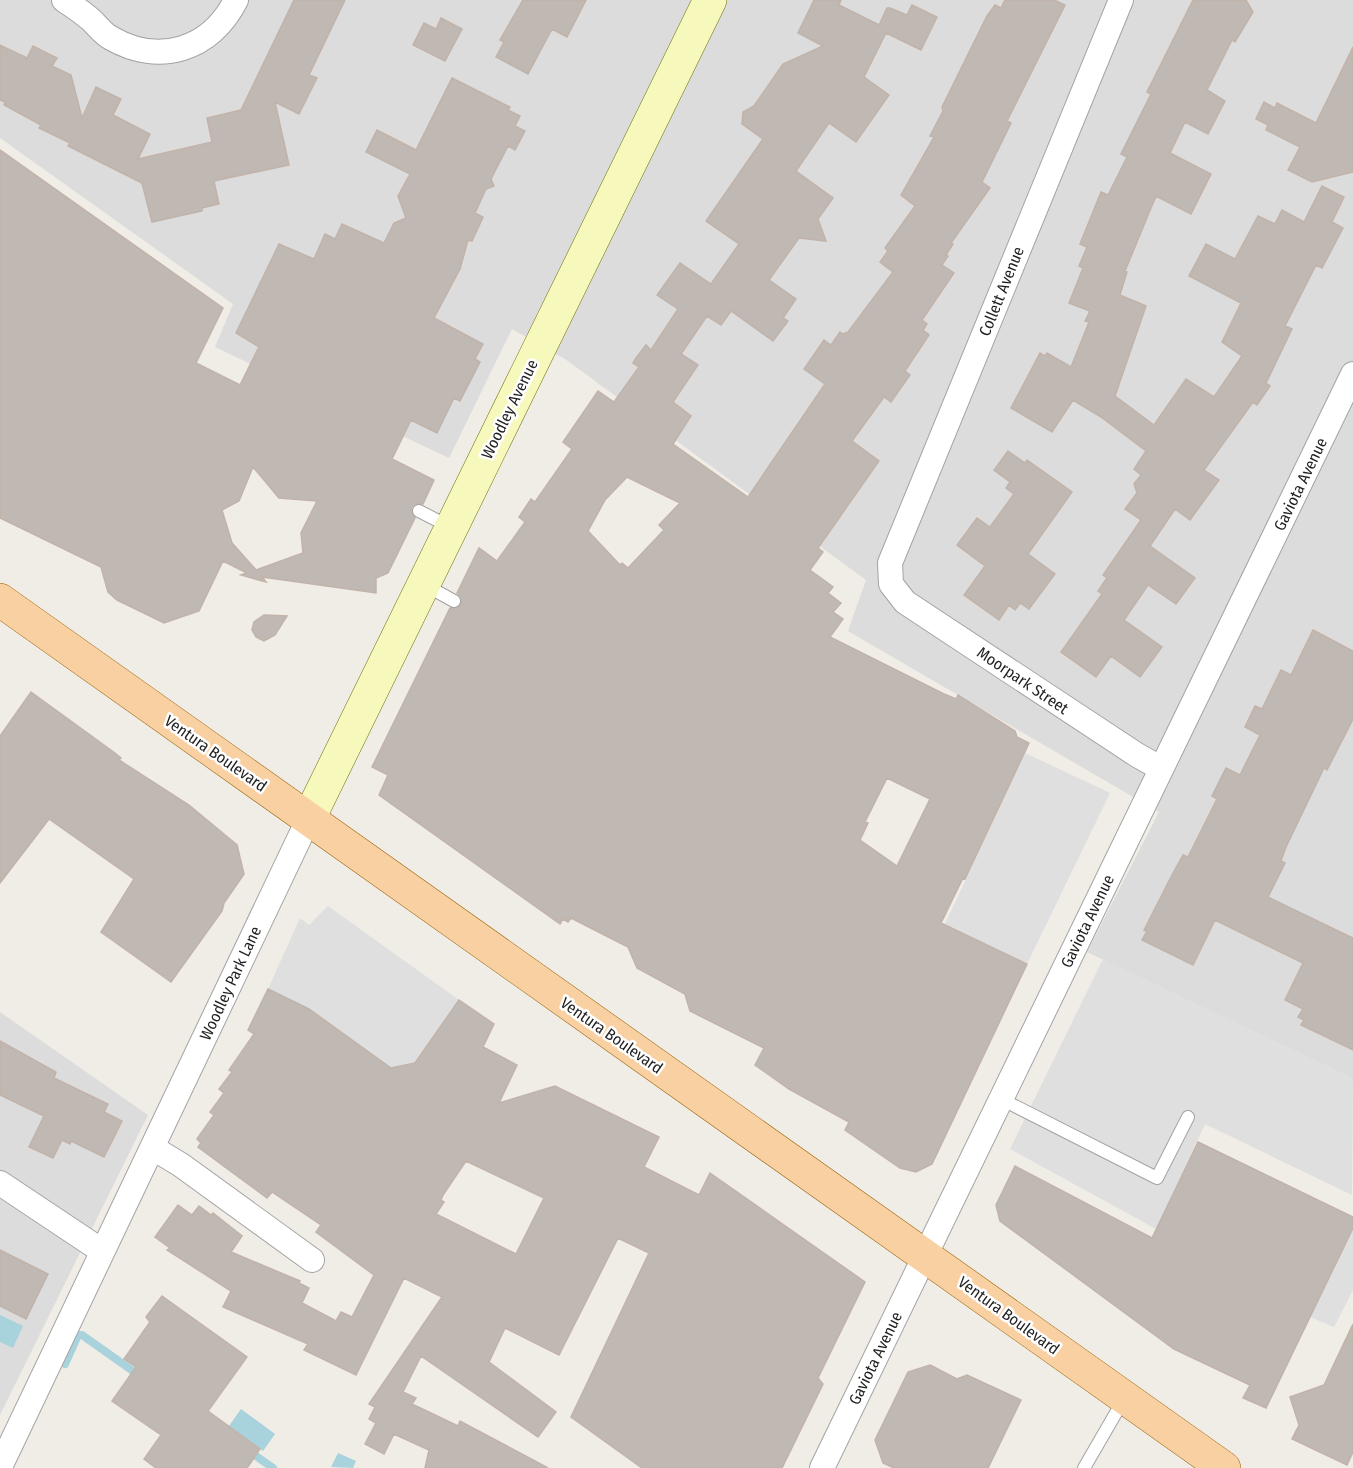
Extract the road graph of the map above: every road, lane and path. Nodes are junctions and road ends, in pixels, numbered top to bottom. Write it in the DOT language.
graph roads {
  1 [pos="64,0"];
  2 [pos="710,0"];
  3 [pos="1121,0"];
  4 [pos="231,10"];
  5 [pos="1353,374"];
  6 [pos="419,511"];
  7 [pos="451,528"];
  8 [pos="424,584"];
  9 [pos="891,584"];
  10 [pos="0,600"];
  11 [pos="454,601"];
  12 [pos="1160,768"];
  13 [pos="309,818"];
  14 [pos="1001,1099"];
  15 [pos="1188,1117"];
  16 [pos="153,1148"];
  17 [pos="0,1183"];
  18 [pos="102,1251"];
  19 [pos="924,1256"];
  20 [pos="312,1260"];
  21 [pos="1125,1398"];
  22 [pos="0,1467"];
  23 [pos="822,1468"];
  24 [pos="1084,1468"];
  25 [pos="1224,1468"];
  1 -- 4 [label="street"];
  2 -- 7 [label="street, Woodley Avenue"];
  3 -- 9 [label="street, Collett Avenue"];
  5 -- 12 [label="street, Gaviota Avenue"];
  6 -- 7 [label="lane"];
  7 -- 8 [label="street, Woodley Avenue"];
  8 -- 11 [label="lane"];
  8 -- 13 [label="street, Woodley Avenue"];
  9 -- 12 [label="street, Moorpark Street"];
  10 -- 13 [label="main road, Ventura Boulevard"];
  12 -- 14 [label="street, Gaviota Avenue"];
  13 -- 16 [label="street, Woodley Park Lane"];
  13 -- 19 [label="main road, Ventura Boulevard"];
  14 -- 15 [label="lane"];
  14 -- 19 [label="street, Gaviota Avenue"];
  16 -- 18 [label="street, Woodley Park Lane"];
  16 -- 20 [label="street"];
  17 -- 18 [label="street"];
  18 -- 22 [label="street, Woodley Park Lane"];
  19 -- 21 [label="main road, Ventura Boulevard"];
  19 -- 23 [label="street, Gaviota Avenue"];
  21 -- 24 [label="lane"];
  21 -- 25 [label="main road, Ventura Boulevard"];
}
